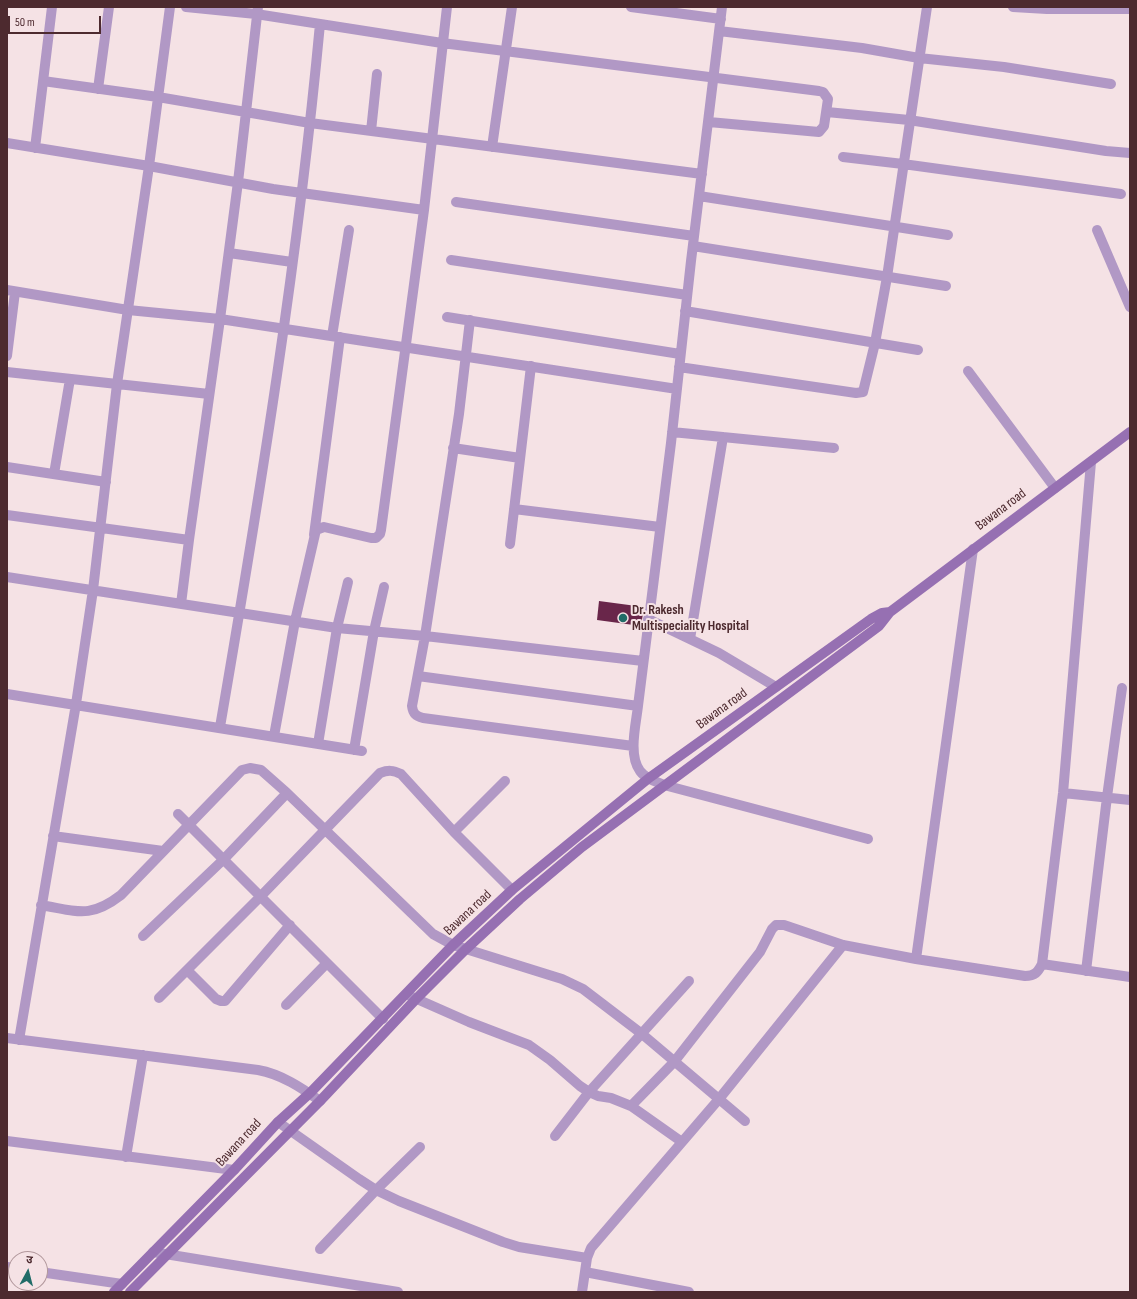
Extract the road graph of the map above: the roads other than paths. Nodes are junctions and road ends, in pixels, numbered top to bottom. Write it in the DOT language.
graph roads {
  1 [pos="52,7"];
  2 [pos="109,7"];
  3 [pos="170,7"];
  4 [pos="186,7"];
  5 [pos="447,7"];
  6 [pos="512,7"];
  7 [pos="631,7"];
  8 [pos="722,7"];
  9 [pos="927,7"];
  10 [pos="1013,7"];
  11 [pos="1130,9"];
  12 [pos="257,11"];
  13 [pos="721,19"];
  14 [pos="320,24"];
  15 [pos="719,30"];
  16 [pos="442,43"];
  17 [pos="506,51"];
  18 [pos="919,58"];
  19 [pos="377,74"];
  20 [pos="713,77"];
  21 [pos="43,81"];
  22 [pos="1111,84"];
  23 [pos="98,89"];
  24 [pos="158,97"];
  25 [pos="247,112"];
  26 [pos="827,112"];
  27 [pos="909,120"];
  28 [pos="709,122"];
  29 [pos="310,123"];
  30 [pos="371,131"];
  31 [pos="432,139"];
  32 [pos="7,143"];
  33 [pos="492,147"];
  34 [pos="35,148"];
  35 [pos="1130,153"];
  36 [pos="843,157"];
  37 [pos="903,164"];
  38 [pos="150,166"];
  39 [pos="702,174"];
  40 [pos="238,182"];
  41 [pos="301,192"];
  42 [pos="1121,194"];
  43 [pos="699,196"];
  44 [pos="456,202"];
  45 [pos="424,210"];
  46 [pos="894,227"];
  47 [pos="349,230"];
  48 [pos="1097,230"];
  49 [pos="694,236"];
  50 [pos="948,236"];
  51 [pos="693,246"];
  52 [pos="229,253"];
  53 [pos="451,260"];
  54 [pos="292,262"];
  55 [pos="887,277"];
  56 [pos="946,286"];
  57 [pos="11,291"];
  58 [pos="687,295"];
  59 [pos="1130,307"];
  60 [pos="128,310"];
  61 [pos="685,311"];
  62 [pos="447,317"];
  63 [pos="220,319"];
  64 [pos="470,320"];
  65 [pos="283,328"];
  66 [pos="336,336"];
  67 [pos="875,343"];
  68 [pos="405,346"];
  69 [pos="918,350"];
  70 [pos="680,354"];
  71 [pos="7,356"];
  72 [pos="466,356"];
  73 [pos="531,366"];
  74 [pos="679,367"];
  75 [pos="968,371"];
  76 [pos="7,372"];
  77 [pos="70,379"];
  78 [pos="118,384"];
  79 [pos="677,389"];
  80 [pos="210,394"];
  81 [pos="672,432"];
  82 [pos="1130,432"];
  83 [pos="723,437"];
  84 [pos="454,448"];
  85 [pos="834,448"];
  86 [pos="520,458"];
  87 [pos="1091,462"];
  88 [pos="7,467"];
  89 [pos="54,474"];
  90 [pos="106,482"];
  91 [pos="1055,488"];
  92 [pos="514,509"];
  93 [pos="7,516"];
  94 [pos="660,527"];
  95 [pos="100,529"];
  96 [pos="314,535"];
  97 [pos="188,540"];
  98 [pos="510,544"];
  99 [pos="973,549"];
  100 [pos="7,577"];
  101 [pos="348,582"];
  102 [pos="384,587"];
  103 [pos="93,590"];
  104 [pos="181,604"];
  105 [pos="890,612"];
  106 [pos="240,613"];
  107 [pos="648,619"];
  108 [pos="295,621"];
  109 [pos="337,628"];
  110 [pos="374,631"];
  111 [pos="425,636"];
  112 [pos="690,639"];
  113 [pos="643,661"];
  114 [pos="418,676"];
  115 [pos="776,687"];
  116 [pos="1122,688"];
  117 [pos="7,694"];
  118 [pos="76,704"];
  119 [pos="638,706"];
  120 [pos="220,727"];
  121 [pos="274,736"];
  122 [pos="318,744"];
  123 [pos="633,746"];
  124 [pos="649,778"];
  125 [pos="505,781"];
  126 [pos="664,785"];
  127 [pos="288,793"];
  128 [pos="1064,793"];
  129 [pos="1107,797"];
  130 [pos="1130,800"];
  131 [pos="618,804"];
  132 [pos="178,814"];
  133 [pos="626,814"];
  134 [pos="188,824"];
  135 [pos="325,830"];
  136 [pos="454,832"];
  137 [pos="53,836"];
  138 [pos="868,838"];
  139 [pos="163,851"];
  140 [pos="224,859"];
  141 [pos="512,890"];
  142 [pos="261,896"];
  143 [pos="41,905"];
  144 [pos="290,925"];
  145 [pos="143,936"];
  146 [pos="844,945"];
  147 [pos="453,946"];
  148 [pos="465,950"];
  149 [pos="916,960"];
  150 [pos="327,962"];
  151 [pos="1042,964"];
  152 [pos="187,970"];
  153 [pos="1086,971"];
  154 [pos="1130,977"];
  155 [pos="689,982"];
  156 [pos="406,994"];
  157 [pos="159,998"];
  158 [pos="416,999"];
  159 [pos="286,1005"];
  160 [pos="383,1019"];
  161 [pos="642,1034"];
  162 [pos="7,1038"];
  163 [pos="19,1040"];
  164 [pos="143,1056"];
  165 [pos="674,1062"];
  166 [pos="589,1092"];
  167 [pos="310,1093"];
  168 [pos="719,1099"];
  169 [pos="320,1101"];
  170 [pos="631,1106"];
  171 [pos="745,1121"];
  172 [pos="278,1122"];
  173 [pos="290,1130"];
  174 [pos="555,1136"];
  175 [pos="7,1141"];
  176 [pos="682,1142"];
  177 [pos="420,1147"];
  178 [pos="126,1157"];
  179 [pos="234,1170"];
  180 [pos="376,1190"];
  181 [pos="320,1249"];
  182 [pos="153,1252"];
  183 [pos="166,1255"];
  184 [pos="587,1258"];
  185 [pos="585,1272"];
  186 [pos="48,1273"];
  187 [pos="122,1284"];
  188 [pos="114,1292"];
  189 [pos="130,1292"];
  190 [pos="398,1292"];
  191 [pos="582,1292"];
  192 [pos="689,1292"];
  1 -- 21 [label="street"];
  2 -- 23 [label="street"];
  3 -- 24 [label="street"];
  4 -- 12 [label="street"];
  5 -- 16 [label="street"];
  6 -- 17 [label="street"];
  7 -- 13 [label="street"];
  8 -- 13 [label="street"];
  9 -- 18 [label="street"];
  10 -- 11 [label="street"];
  12 -- 14 [label="street"];
  12 -- 25 [label="street"];
  13 -- 15 [label="street"];
  14 -- 16 [label="street"];
  14 -- 29 [label="street"];
  15 -- 18 [label="street"];
  15 -- 20 [label="street"];
  16 -- 17 [label="street"];
  16 -- 31 [label="street"];
  17 -- 20 [label="street"];
  17 -- 33 [label="street"];
  18 -- 22 [label="street"];
  18 -- 27 [label="street"];
  19 -- 30 [label="street"];
  20 -- 26 [label="street"];
  20 -- 28 [label="street"];
  21 -- 23 [label="street"];
  21 -- 34 [label="street"];
  23 -- 24 [label="street"];
  24 -- 25 [label="street"];
  24 -- 38 [label="street"];
  25 -- 29 [label="street"];
  25 -- 40 [label="street"];
  26 -- 27 [label="street"];
  26 -- 28 [label="street"];
  27 -- 35 [label="street"];
  27 -- 37 [label="street"];
  28 -- 39 [label="street"];
  29 -- 30 [label="street"];
  29 -- 41 [label="street"];
  30 -- 31 [label="street"];
  31 -- 33 [label="street"];
  31 -- 45 [label="street"];
  32 -- 34 [label="street"];
  33 -- 39 [label="street"];
  34 -- 38 [label="street"];
  36 -- 37 [label="street"];
  37 -- 42 [label="street"];
  37 -- 46 [label="street"];
  38 -- 40 [label="street"];
  38 -- 60 [label="street"];
  39 -- 43 [label="street"];
  40 -- 41 [label="street"];
  40 -- 52 [label="street"];
  41 -- 45 [label="street"];
  41 -- 54 [label="street"];
  43 -- 46 [label="street"];
  43 -- 49 [label="street"];
  44 -- 49 [label="street"];
  45 -- 68 [label="street"];
  46 -- 50 [label="street"];
  46 -- 55 [label="street"];
  47 -- 66 [label="street"];
  48 -- 59 [label="street"];
  49 -- 51 [label="street"];
  51 -- 55 [label="street"];
  51 -- 58 [label="street"];
  52 -- 54 [label="street"];
  52 -- 63 [label="street"];
  53 -- 58 [label="street"];
  54 -- 65 [label="street"];
  55 -- 56 [label="street"];
  55 -- 67 [label="street"];
  57 -- 60 [label="street"];
  57 -- 71 [label="street"];
  58 -- 61 [label="street"];
  60 -- 63 [label="street"];
  60 -- 78 [label="street"];
  61 -- 67 [label="street"];
  61 -- 70 [label="street"];
  62 -- 64 [label="street"];
  63 -- 65 [label="street"];
  63 -- 80 [label="street"];
  64 -- 70 [label="street"];
  64 -- 72 [label="street"];
  65 -- 66 [label="street"];
  65 -- 106 [label="street"];
  66 -- 68 [label="street"];
  66 -- 96 [label="street"];
  67 -- 69 [label="street"];
  67 -- 74 [label="street"];
  68 -- 72 [label="street"];
  68 -- 96 [label="street"];
  70 -- 74 [label="street"];
  72 -- 73 [label="street"];
  72 -- 84 [label="street"];
  73 -- 79 [label="street"];
  73 -- 86 [label="street"];
  74 -- 79 [label="street"];
  75 -- 91 [label="street"];
  76 -- 77 [label="street"];
  77 -- 78 [label="street"];
  77 -- 89 [label="street"];
  78 -- 80 [label="street"];
  78 -- 90 [label="street"];
  79 -- 81 [label="street"];
  80 -- 97 [label="street"];
  81 -- 83 [label="street"];
  81 -- 94 [label="street"];
  82 -- 87 [label="street, Bawana road"];
  83 -- 85 [label="street"];
  83 -- 112 [label="street"];
  84 -- 86 [label="street"];
  84 -- 111 [label="street"];
  86 -- 92 [label="street"];
  87 -- 91 [label="street, Bawana road"];
  87 -- 128 [label="street"];
  88 -- 89 [label="street"];
  89 -- 90 [label="street"];
  90 -- 95 [label="street"];
  91 -- 99 [label="street, Bawana road"];
  92 -- 94 [label="street"];
  92 -- 98 [label="street"];
  93 -- 95 [label="street"];
  94 -- 107 [label="street"];
  95 -- 97 [label="street"];
  95 -- 103 [label="street"];
  96 -- 108 [label="street"];
  97 -- 104 [label="street"];
  99 -- 105 [label="street, Bawana road"];
  99 -- 149 [label="street"];
  100 -- 103 [label="street"];
  101 -- 109 [label="street"];
  102 -- 110 [label="street"];
  103 -- 104 [label="street"];
  103 -- 118 [label="street"];
  104 -- 106 [label="street"];
  105 -- 115 [label="street, Bawana road"];
  105 -- 126 [label="street, Bawana road"];
  106 -- 108 [label="street"];
  106 -- 120 [label="street"];
  107 -- 112 [label="street"];
  107 -- 113 [label="street"];
  108 -- 109 [label="street"];
  108 -- 121 [label="street"];
  109 -- 110 [label="street"];
  109 -- 122 [label="street"];
  110 -- 111 [label="street"];
  110 -- 122 [label="street"];
  111 -- 113 [label="street"];
  111 -- 114 [label="street"];
  112 -- 115 [label="street"];
  113 -- 119 [label="street"];
  114 -- 119 [label="street"];
  114 -- 123 [label="street"];
  115 -- 124 [label="street, Bawana road"];
  116 -- 129 [label="street"];
  117 -- 118 [label="street"];
  118 -- 120 [label="street"];
  118 -- 137 [label="street"];
  119 -- 123 [label="street"];
  120 -- 121 [label="street"];
  121 -- 122 [label="street"];
  123 -- 124 [label="street"];
  124 -- 126 [label="street"];
  124 -- 131 [label="street, Bawana road"];
  125 -- 136 [label="street"];
  126 -- 133 [label="street, Bawana road"];
  126 -- 138 [label="street"];
  127 -- 134 [label="street"];
  127 -- 135 [label="street"];
  127 -- 140 [label="street"];
  128 -- 129 [label="street"];
  128 -- 151 [label="street"];
  129 -- 130 [label="street"];
  129 -- 153 [label="street"];
  131 -- 133 [label="street"];
  131 -- 141 [label="street, Bawana road"];
  132 -- 134 [label="street"];
  133 -- 148 [label="street, Bawana road"];
  134 -- 139 [label="street"];
  134 -- 140 [label="street"];
  135 -- 136 [label="street"];
  135 -- 142 [label="street"];
  135 -- 147 [label="street"];
  136 -- 141 [label="street"];
  137 -- 139 [label="street"];
  137 -- 143 [label="street"];
  139 -- 143 [label="street"];
  140 -- 142 [label="street"];
  140 -- 145 [label="street"];
  141 -- 147 [label="street, Bawana road"];
  142 -- 144 [label="street"];
  142 -- 152 [label="street"];
  143 -- 163 [label="street"];
  144 -- 150 [label="street"];
  144 -- 152 [label="street"];
  146 -- 149 [label="street"];
  146 -- 165 [label="street"];
  146 -- 168 [label="street"];
  147 -- 148 [label="street"];
  147 -- 156 [label="street, Bawana road"];
  148 -- 158 [label="street, Bawana road"];
  148 -- 161 [label="street"];
  149 -- 151 [label="street"];
  150 -- 159 [label="street"];
  150 -- 160 [label="street"];
  151 -- 153 [label="street"];
  152 -- 157 [label="street"];
  153 -- 154 [label="street"];
  155 -- 161 [label="street"];
  156 -- 158 [label="street"];
  156 -- 160 [label="street, Bawana road"];
  158 -- 166 [label="street"];
  158 -- 169 [label="street, Bawana road"];
  160 -- 167 [label="street, Bawana road"];
  161 -- 165 [label="street"];
  161 -- 166 [label="street"];
  162 -- 163 [label="street"];
  163 -- 164 [label="street"];
  164 -- 167 [label="street"];
  164 -- 178 [label="street"];
  165 -- 168 [label="street"];
  165 -- 170 [label="street"];
  166 -- 170 [label="street"];
  166 -- 174 [label="street"];
  167 -- 169 [label="street"];
  167 -- 172 [label="street, Bawana road"];
  168 -- 171 [label="street"];
  168 -- 176 [label="street"];
  169 -- 173 [label="street, Bawana road"];
  170 -- 176 [label="street"];
  172 -- 173 [label="street"];
  172 -- 179 [label="street, Bawana road"];
  173 -- 180 [label="street"];
  173 -- 183 [label="street, Bawana road"];
  175 -- 178 [label="street"];
  176 -- 184 [label="street"];
  177 -- 180 [label="street"];
  178 -- 179 [label="street"];
  179 -- 182 [label="street, Bawana road"];
  180 -- 181 [label="street"];
  180 -- 184 [label="street"];
  182 -- 183 [label="street"];
  182 -- 187 [label="street, Bawana road"];
  183 -- 189 [label="street, Bawana road"];
  183 -- 190 [label="street"];
  184 -- 185 [label="street"];
  185 -- 191 [label="street"];
  185 -- 192 [label="street"];
  186 -- 187 [label="street"];
  187 -- 188 [label="street, Bawana road"];
}
